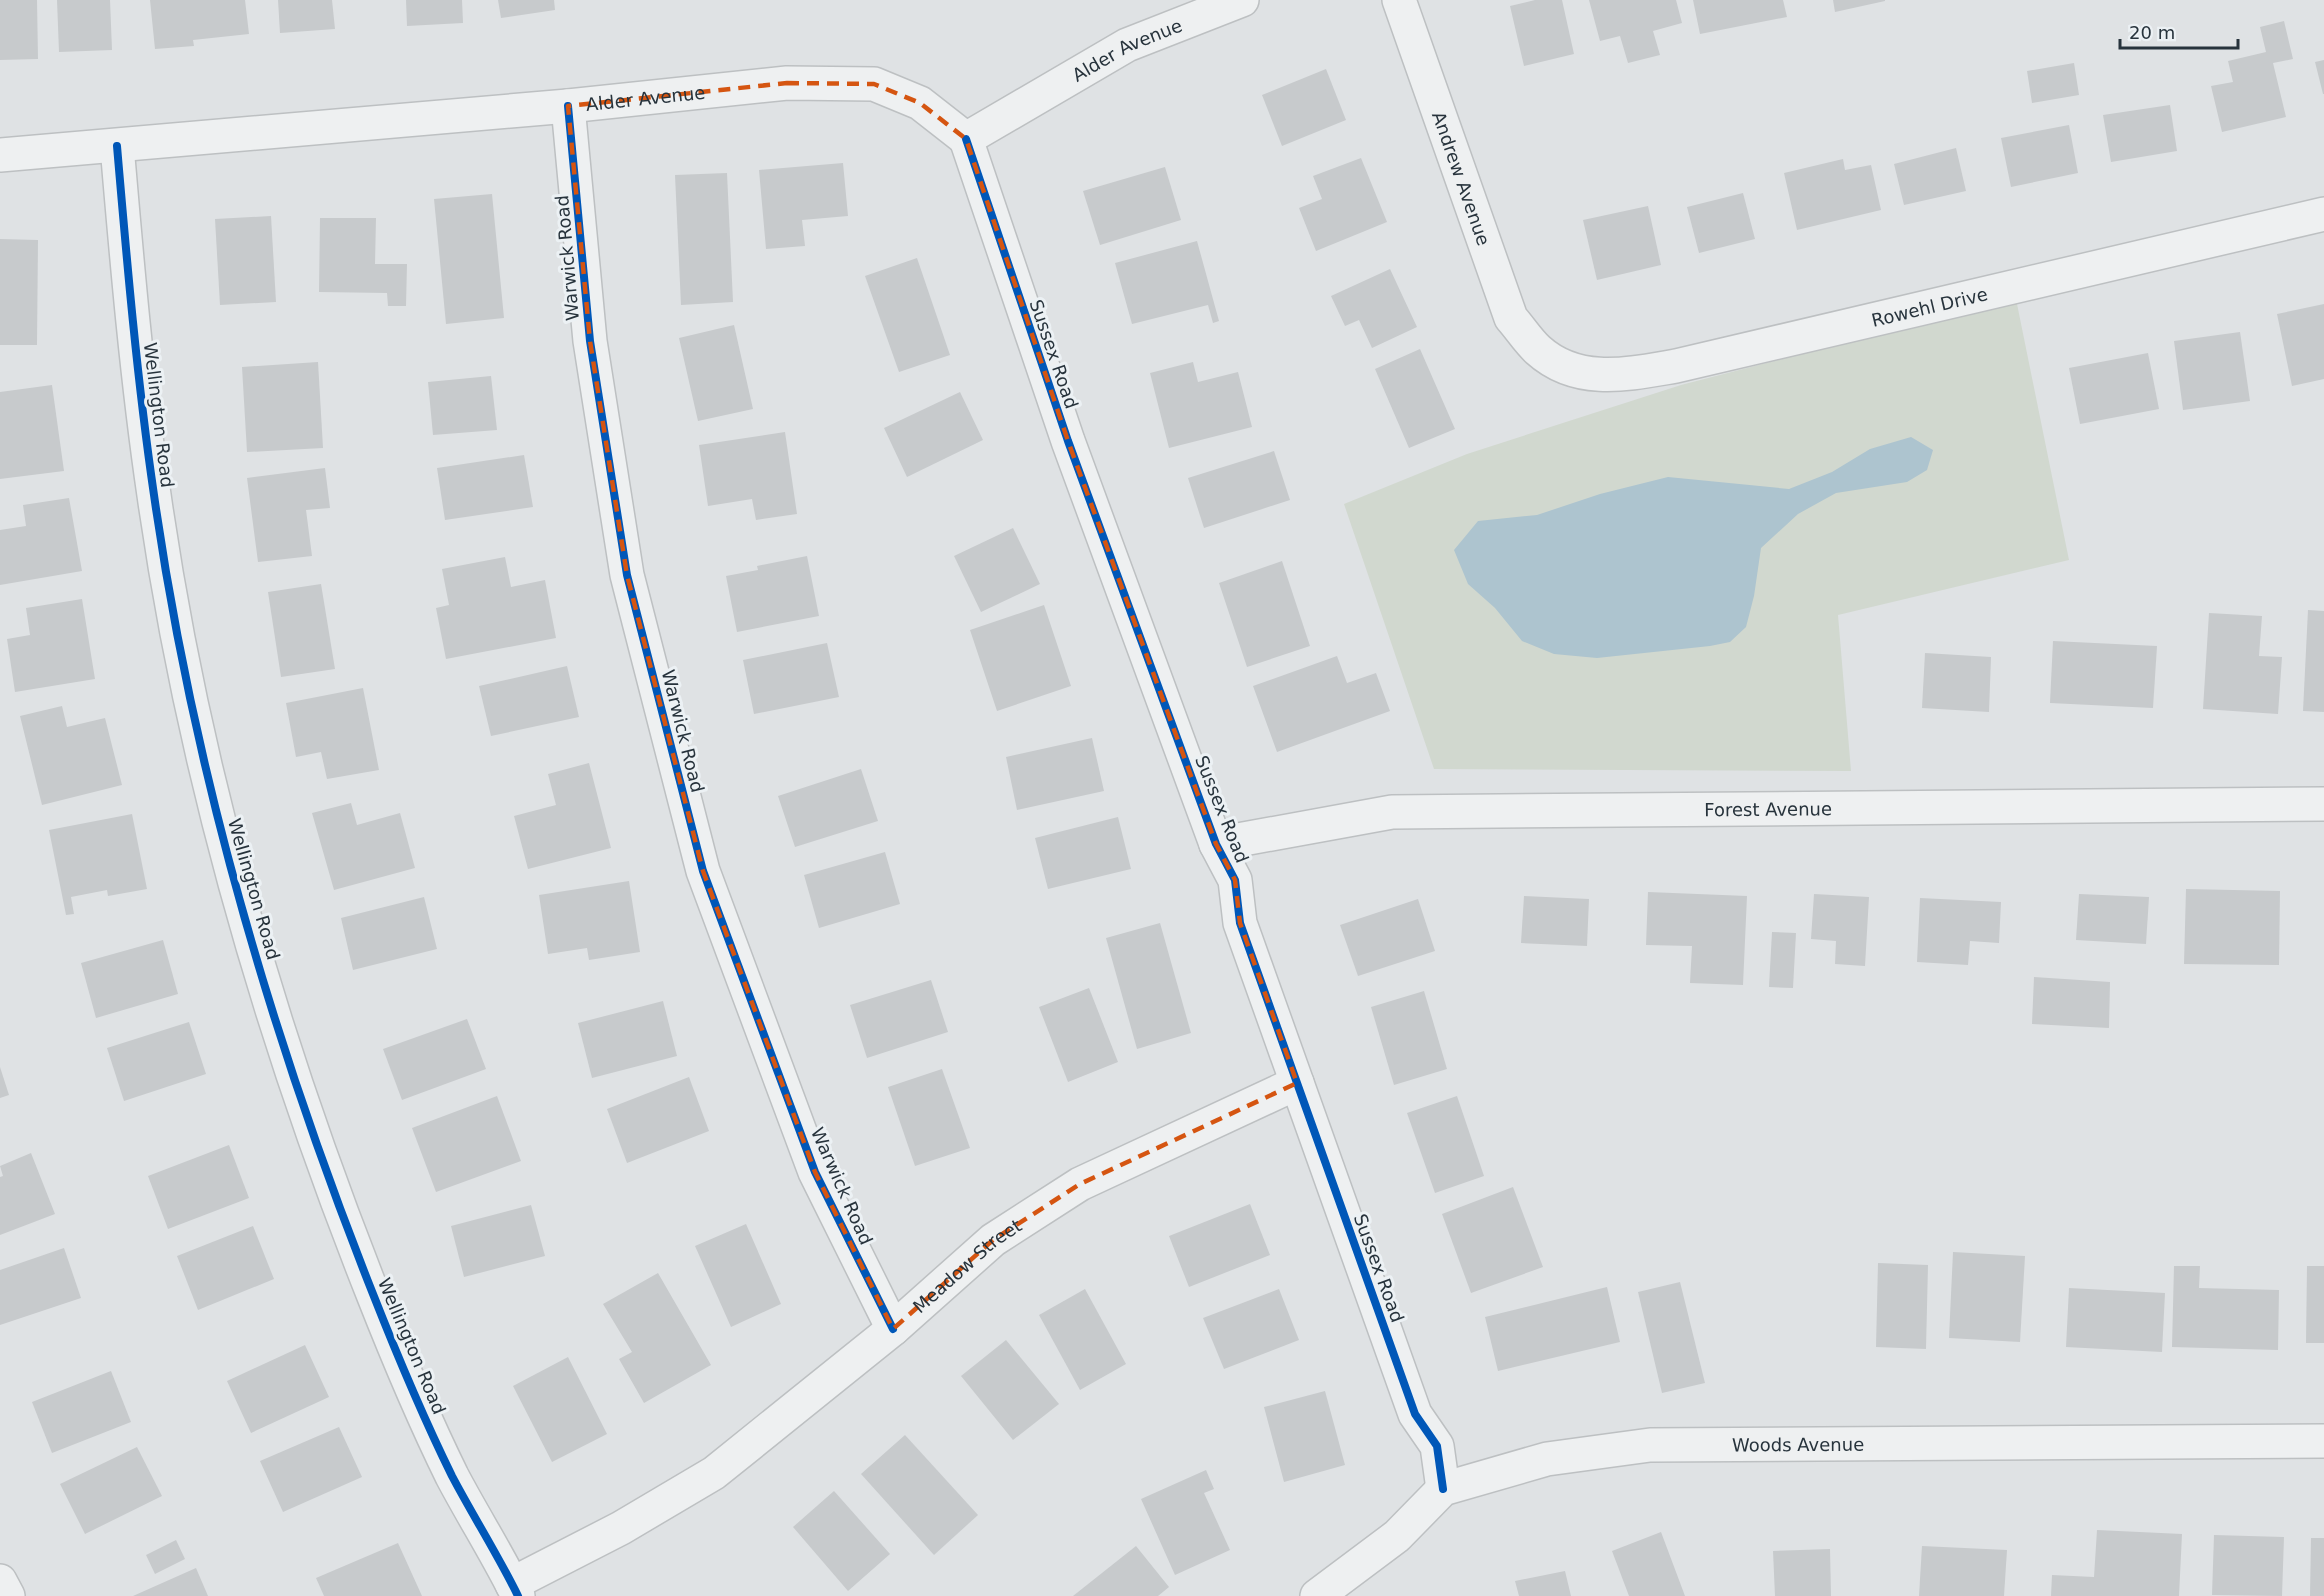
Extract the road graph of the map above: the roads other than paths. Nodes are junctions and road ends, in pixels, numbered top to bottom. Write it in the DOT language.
graph roads {
  1 [pos="1242,0"];
  2 [pos="1399,0"];
  3 [pos="568,106"];
  4 [pos="966,139"];
  5 [pos="117,146"];
  6 [pos="0,155"];
  7 [pos="2324,214"];
  8 [pos="1539,350"];
  9 [pos="2324,804"];
  10 [pos="1216,844"];
  11 [pos="1297,1083"];
  12 [pos="893,1329"];
  13 [pos="2324,1441"];
  14 [pos="1443,1489"];
  15 [pos="0,1581"];
  16 [pos="515,1590"];
  17 [pos="8,1596"];
  18 [pos="1317,1596"];
  1 -- 4 [label="street, Alder Avenue"];
  2 -- 8 [label="street, Andrew Avenue"];
  3 -- 4 [label="street, Alder Avenue"];
  3 -- 5 [label="street, Alder Avenue"];
  3 -- 12 [label="street, Warwick Road"];
  4 -- 10 [label="street, Sussex Road"];
  5 -- 6 [label="street, Alder Avenue"];
  5 -- 16 [label="street, Wellington Road"];
  7 -- 8 [label="street, Rowehl Drive"];
  9 -- 10 [label="street, Forest Avenue"];
  10 -- 11 [label="street, Sussex Road"];
  11 -- 12 [label="street, Meadow Street"];
  11 -- 14 [label="street, Sussex Road"];
  12 -- 16 [label="street, Meadow Street"];
  13 -- 14 [label="street, Woods Avenue"];
  14 -- 18 [label="street, Woods Avenue"];
  15 -- 17 [label="street"];
}
